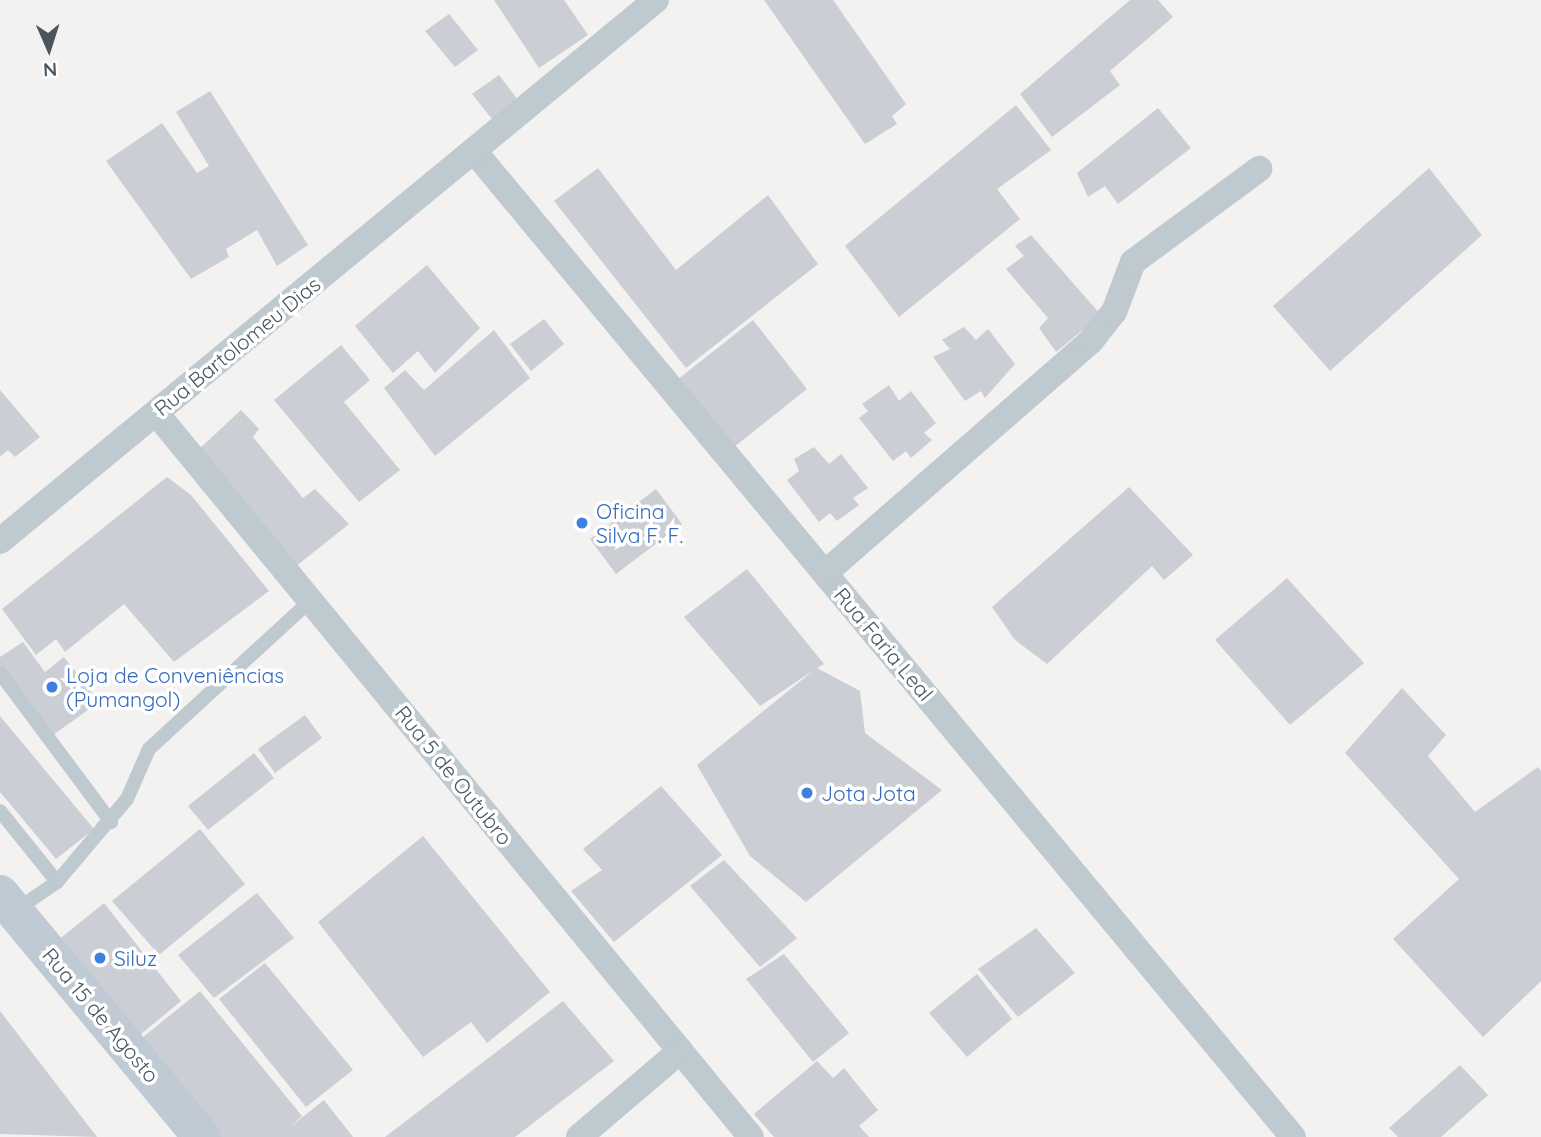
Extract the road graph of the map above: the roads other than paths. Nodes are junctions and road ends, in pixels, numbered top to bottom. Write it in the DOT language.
graph roads {
  1 [pos="656,0"];
  2 [pos="474,151"];
  3 [pos="1259,169"];
  4 [pos="156,413"];
  5 [pos="0,541"];
  6 [pos="825,573"];
  7 [pos="311,600"];
  8 [pos="0,673"];
  9 [pos="0,811"];
  10 [pos="111,822"];
  11 [pos="57,882"];
  12 [pos="7,902"];
  13 [pos="680,1051"];
  14 [pos="202,1137"];
  15 [pos="579,1137"];
  16 [pos="751,1137"];
  17 [pos="1293,1137"];
  1 -- 2 [label="street, Rua Bartolomeu Dias"];
  2 -- 4 [label="street, Rua Bartolomeu Dias"];
  2 -- 6 [label="street, Rua Faria Leal"];
  3 -- 6 [label="street"];
  4 -- 5 [label="street, Rua Bartolomeu Dias"];
  4 -- 7 [label="street, Rua 5 de Outubro"];
  6 -- 17 [label="street, Rua Faria Leal"];
  7 -- 10 [label="lane"];
  7 -- 13 [label="street, Rua 5 de Outubro"];
  8 -- 10 [label="lane"];
  9 -- 11 [label="lane"];
  10 -- 11 [label="lane"];
  11 -- 12 [label="lane"];
  12 -- 14 [label="main road, Rua 15 de Agosto"];
  13 -- 15 [label="street"];
  13 -- 16 [label="street, Rua 5 de Outubro"];
}
